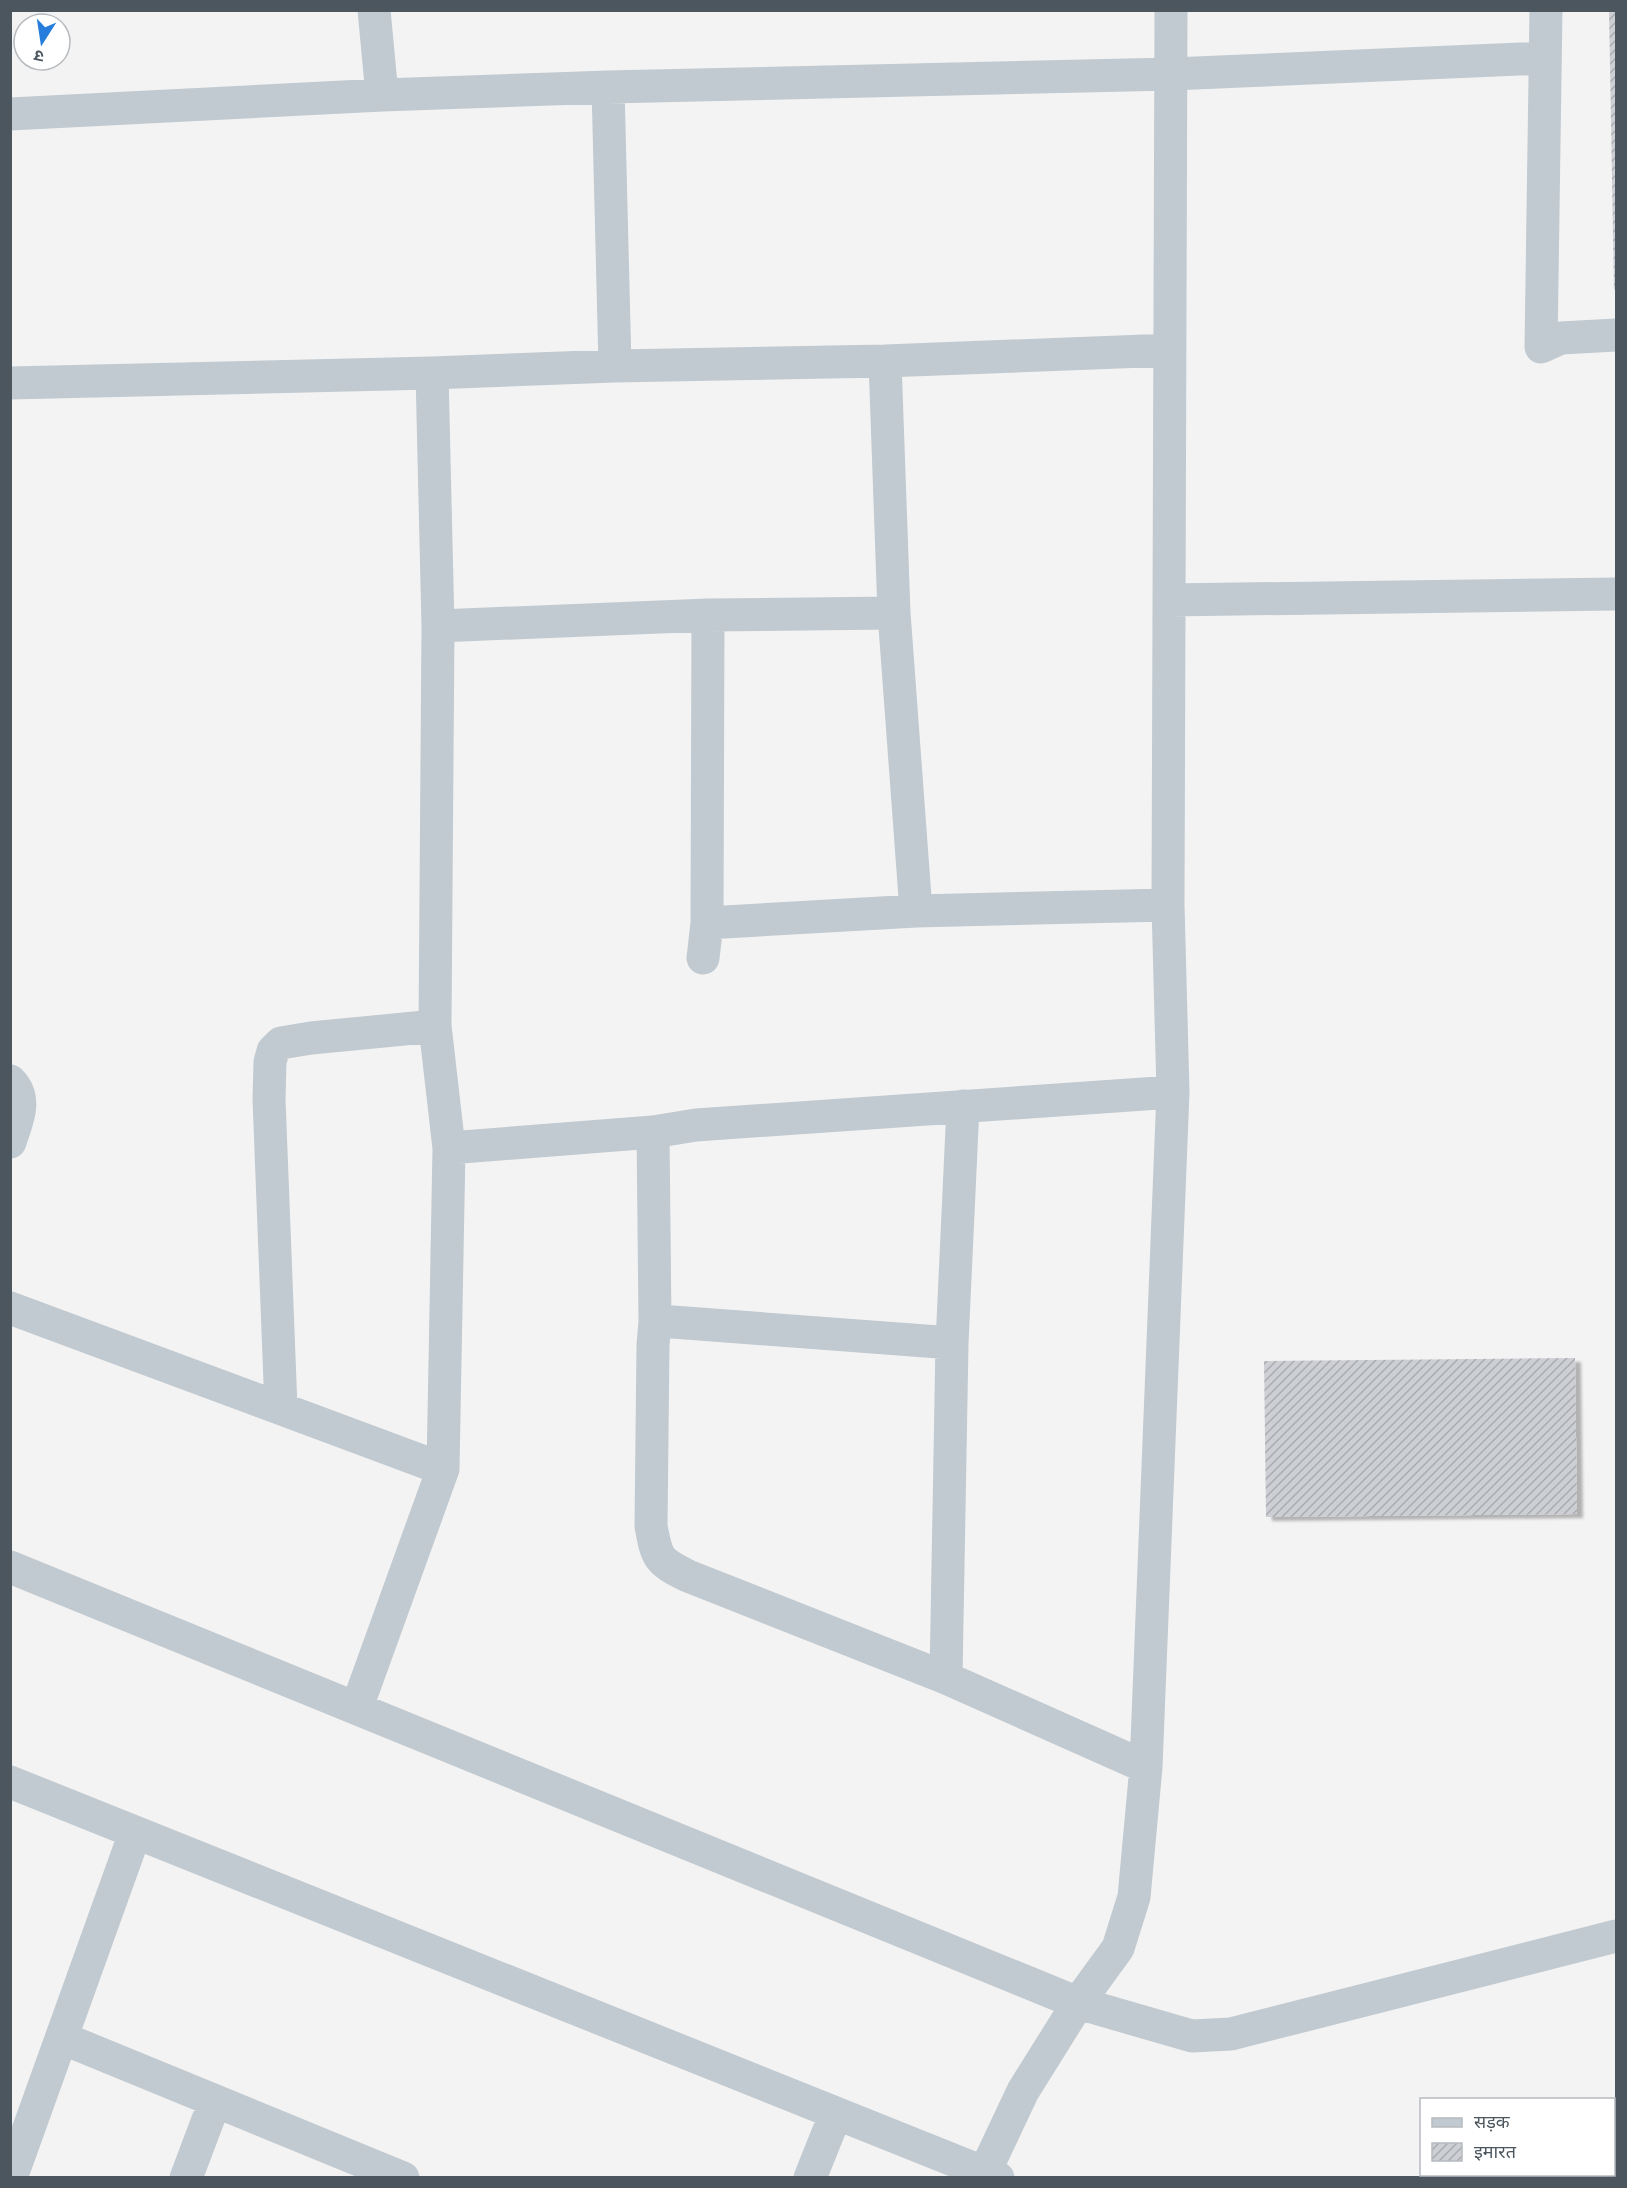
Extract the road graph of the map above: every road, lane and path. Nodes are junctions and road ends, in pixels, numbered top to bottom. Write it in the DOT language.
graph roads {
  1 [pos="374,10"];
  2 [pos="1171,10"];
  3 [pos="1546,10"];
  4 [pos="1545,58"];
  5 [pos="1172,74"];
  6 [pos="608,87"];
  7 [pos="382,95"];
  8 [pos="10,114"];
  9 [pos="1617,335"];
  10 [pos="1170,350"];
  11 [pos="885,361"];
  12 [pos="615,366"];
  13 [pos="432,373"];
  14 [pos="10,383"];
  15 [pos="1617,594"];
  16 [pos="1169,600"];
  17 [pos="894,613"];
  18 [pos="708,615"];
  19 [pos="438,626"];
  20 [pos="1168,905"];
  21 [pos="916,910"];
  22 [pos="707,923"];
  23 [pos="703,958"];
  24 [pos="435,1026"];
  25 [pos="10,1081"];
  26 [pos="1173,1092"];
  27 [pos="963,1106"];
  28 [pos="653,1132"];
  29 [pos="10,1142"];
  30 [pos="449,1148"];
  31 [pos="10,1308"];
  32 [pos="655,1322"];
  33 [pos="952,1343"];
  34 [pos="281,1408"];
  35 [pos="443,1469"];
  36 [pos="10,1567"];
  37 [pos="946,1678"];
  38 [pos="357,1707"];
  39 [pos="1146,1767"];
  40 [pos="10,1782"];
  41 [pos="135,1833"];
  42 [pos="1617,1936"];
  43 [pos="1078,2003"];
  44 [pos="63,2038"];
  45 [pos="215,2101"];
  46 [pos="836,2112"];
  47 [pos="988,2176"];
  48 [pos="11,2178"];
  49 [pos="186,2178"];
  50 [pos="403,2178"];
  51 [pos="810,2178"];
  1 -- 7 [label="street"];
  2 -- 5 [label="street"];
  3 -- 4 [label="street"];
  4 -- 5 [label="street"];
  4 -- 9 [label="street"];
  5 -- 6 [label="street"];
  5 -- 10 [label="street"];
  6 -- 7 [label="street"];
  6 -- 12 [label="street"];
  7 -- 8 [label="street"];
  10 -- 11 [label="street"];
  10 -- 16 [label="street"];
  11 -- 12 [label="street"];
  11 -- 17 [label="street"];
  12 -- 13 [label="street"];
  13 -- 14 [label="street"];
  13 -- 19 [label="street"];
  15 -- 16 [label="street"];
  16 -- 20 [label="street"];
  17 -- 18 [label="street"];
  17 -- 21 [label="street"];
  18 -- 19 [label="street"];
  18 -- 22 [label="street"];
  19 -- 24 [label="street"];
  20 -- 21 [label="street"];
  20 -- 26 [label="street"];
  21 -- 22 [label="street"];
  22 -- 23 [label="street"];
  24 -- 30 [label="street"];
  24 -- 34 [label="street"];
  25 -- 29 [label="street"];
  26 -- 27 [label="street"];
  26 -- 39 [label="street"];
  27 -- 28 [label="street"];
  27 -- 33 [label="street"];
  28 -- 30 [label="street"];
  28 -- 32 [label="street"];
  30 -- 35 [label="street"];
  31 -- 34 [label="street"];
  32 -- 33 [label="street"];
  32 -- 37 [label="street"];
  33 -- 37 [label="street"];
  34 -- 35 [label="street"];
  35 -- 38 [label="street"];
  36 -- 38 [label="street"];
  37 -- 39 [label="street"];
  38 -- 43 [label="street"];
  39 -- 43 [label="street"];
  40 -- 41 [label="street"];
  41 -- 44 [label="street"];
  41 -- 46 [label="street"];
  42 -- 43 [label="street"];
  43 -- 47 [label="street"];
  44 -- 45 [label="street"];
  44 -- 48 [label="street"];
  45 -- 49 [label="street"];
  45 -- 50 [label="street"];
  46 -- 47 [label="street"];
  46 -- 51 [label="street"];
}
